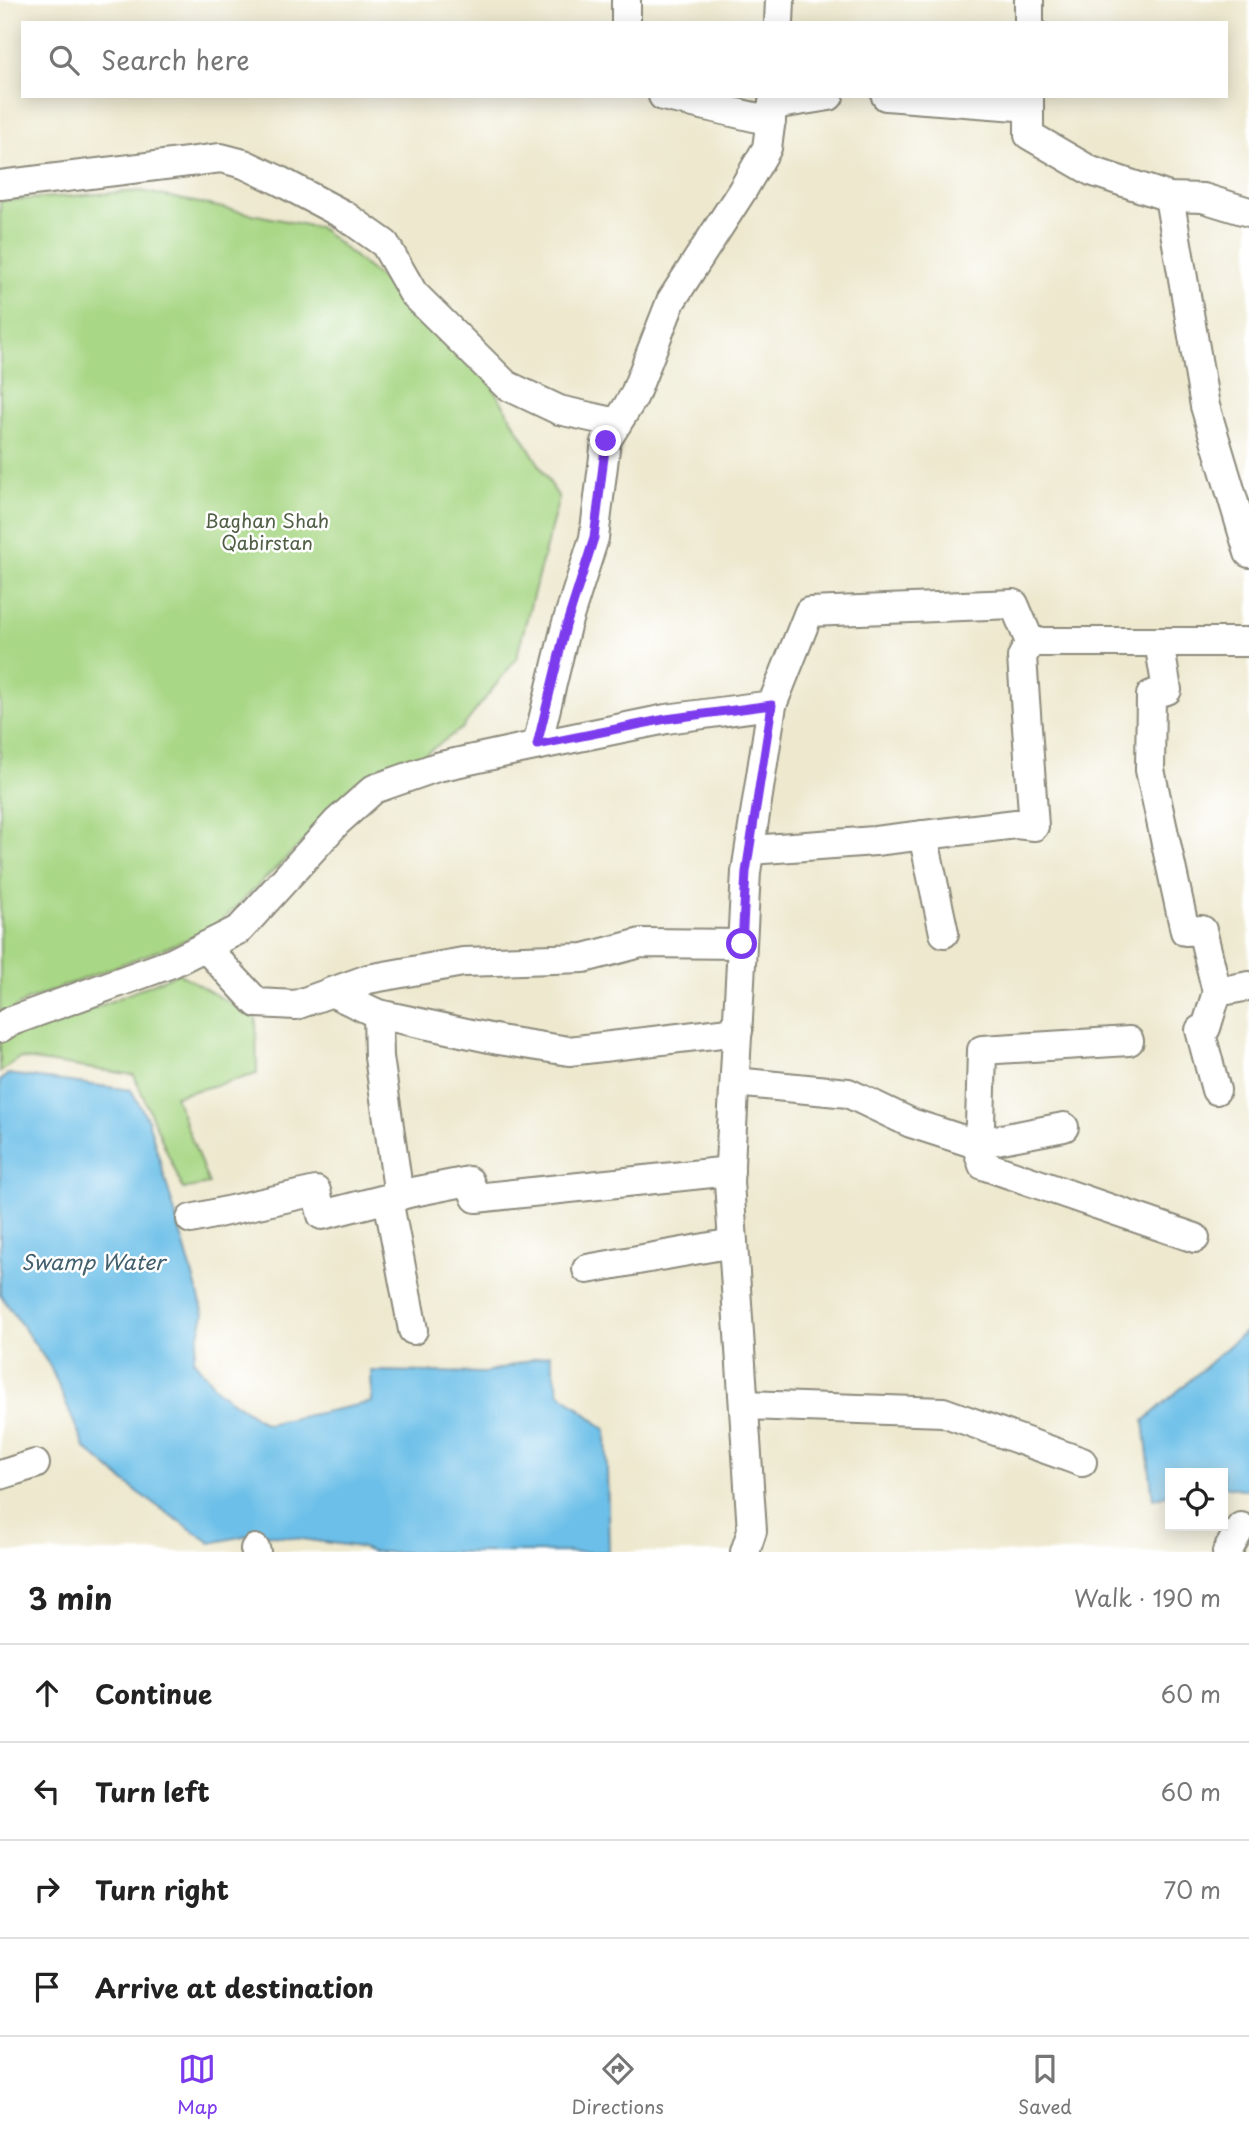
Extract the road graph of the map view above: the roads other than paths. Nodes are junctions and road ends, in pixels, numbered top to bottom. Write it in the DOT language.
graph roads {
  1 [pos="626,0"];
  2 [pos="780,0"];
  3 [pos="1029,0"];
  4 [pos="626,21"];
  5 [pos="779,21"];
  6 [pos="1029,21"];
  7 [pos="681,98"];
  8 [pos="820,98"];
  9 [pos="943,98"];
  10 [pos="1029,101"];
  11 [pos="772,108"];
  12 [pos="0,185"];
  13 [pos="1169,197"];
  14 [pos="1249,212"];
  15 [pos="617,423"];
  16 [pos="1249,553"];
  17 [pos="1030,642"];
  18 [pos="1159,642"];
  19 [pos="1249,642"];
  20 [pos="772,705"];
  21 [pos="537,745"];
  22 [pos="923,835"];
  23 [pos="750,850"];
  24 [pos="944,933"];
  25 [pos="742,944"];
  26 [pos="205,947"];
  27 [pos="1249,986"];
  28 [pos="331,992"];
  29 [pos="1217,992"];
  30 [pos="378,1014"];
  31 [pos="0,1028"];
  32 [pos="738,1031"];
  33 [pos="1129,1041"];
  34 [pos="735,1082"];
  35 [pos="1216,1090"];
  36 [pos="1064,1127"];
  37 [pos="976,1143"];
  38 [pos="730,1171"];
  39 [pos="393,1197"];
  40 [pos="191,1219"];
  41 [pos="1195,1238"];
  42 [pos="733,1243"];
  43 [pos="587,1269"];
  44 [pos="413,1330"];
  45 [pos="744,1405"];
  46 [pos="1082,1462"];
  47 [pos="36,1464"];
  48 [pos="0,1475"];
  49 [pos="1241,1527"];
  50 [pos="745,1552"];
  51 [pos="1227,1552"];
  1 -- 4 [label="street"];
  2 -- 5 [label="street"];
  3 -- 6 [label="street"];
  7 -- 11 [label="street"];
  8 -- 11 [label="street"];
  9 -- 10 [label="street"];
  10 -- 13 [label="street"];
  11 -- 15 [label="street"];
  12 -- 15 [label="street"];
  13 -- 14 [label="street"];
  13 -- 16 [label="street"];
  15 -- 21 [label="street"];
  17 -- 18 [label="street"];
  17 -- 20 [label="street"];
  17 -- 22 [label="street"];
  18 -- 19 [label="street"];
  18 -- 29 [label="street"];
  20 -- 21 [label="street"];
  20 -- 23 [label="street"];
  21 -- 26 [label="street"];
  22 -- 23 [label="street"];
  22 -- 24 [label="street"];
  23 -- 25 [label="street"];
  25 -- 28 [label="street"];
  25 -- 32 [label="street"];
  26 -- 28 [label="street"];
  26 -- 31 [label="street"];
  27 -- 29 [label="street"];
  28 -- 30 [label="street"];
  29 -- 35 [label="street"];
  30 -- 32 [label="street"];
  30 -- 39 [label="street"];
  32 -- 34 [label="street"];
  33 -- 37 [label="street"];
  34 -- 37 [label="street"];
  34 -- 38 [label="street"];
  36 -- 37 [label="street"];
  37 -- 41 [label="street"];
  38 -- 39 [label="street"];
  38 -- 42 [label="street"];
  39 -- 40 [label="street"];
  39 -- 44 [label="street"];
  42 -- 43 [label="street"];
  42 -- 45 [label="street"];
  45 -- 46 [label="street"];
  45 -- 50 [label="street"];
  47 -- 48 [label="street"];
  49 -- 51 [label="street"];
}
